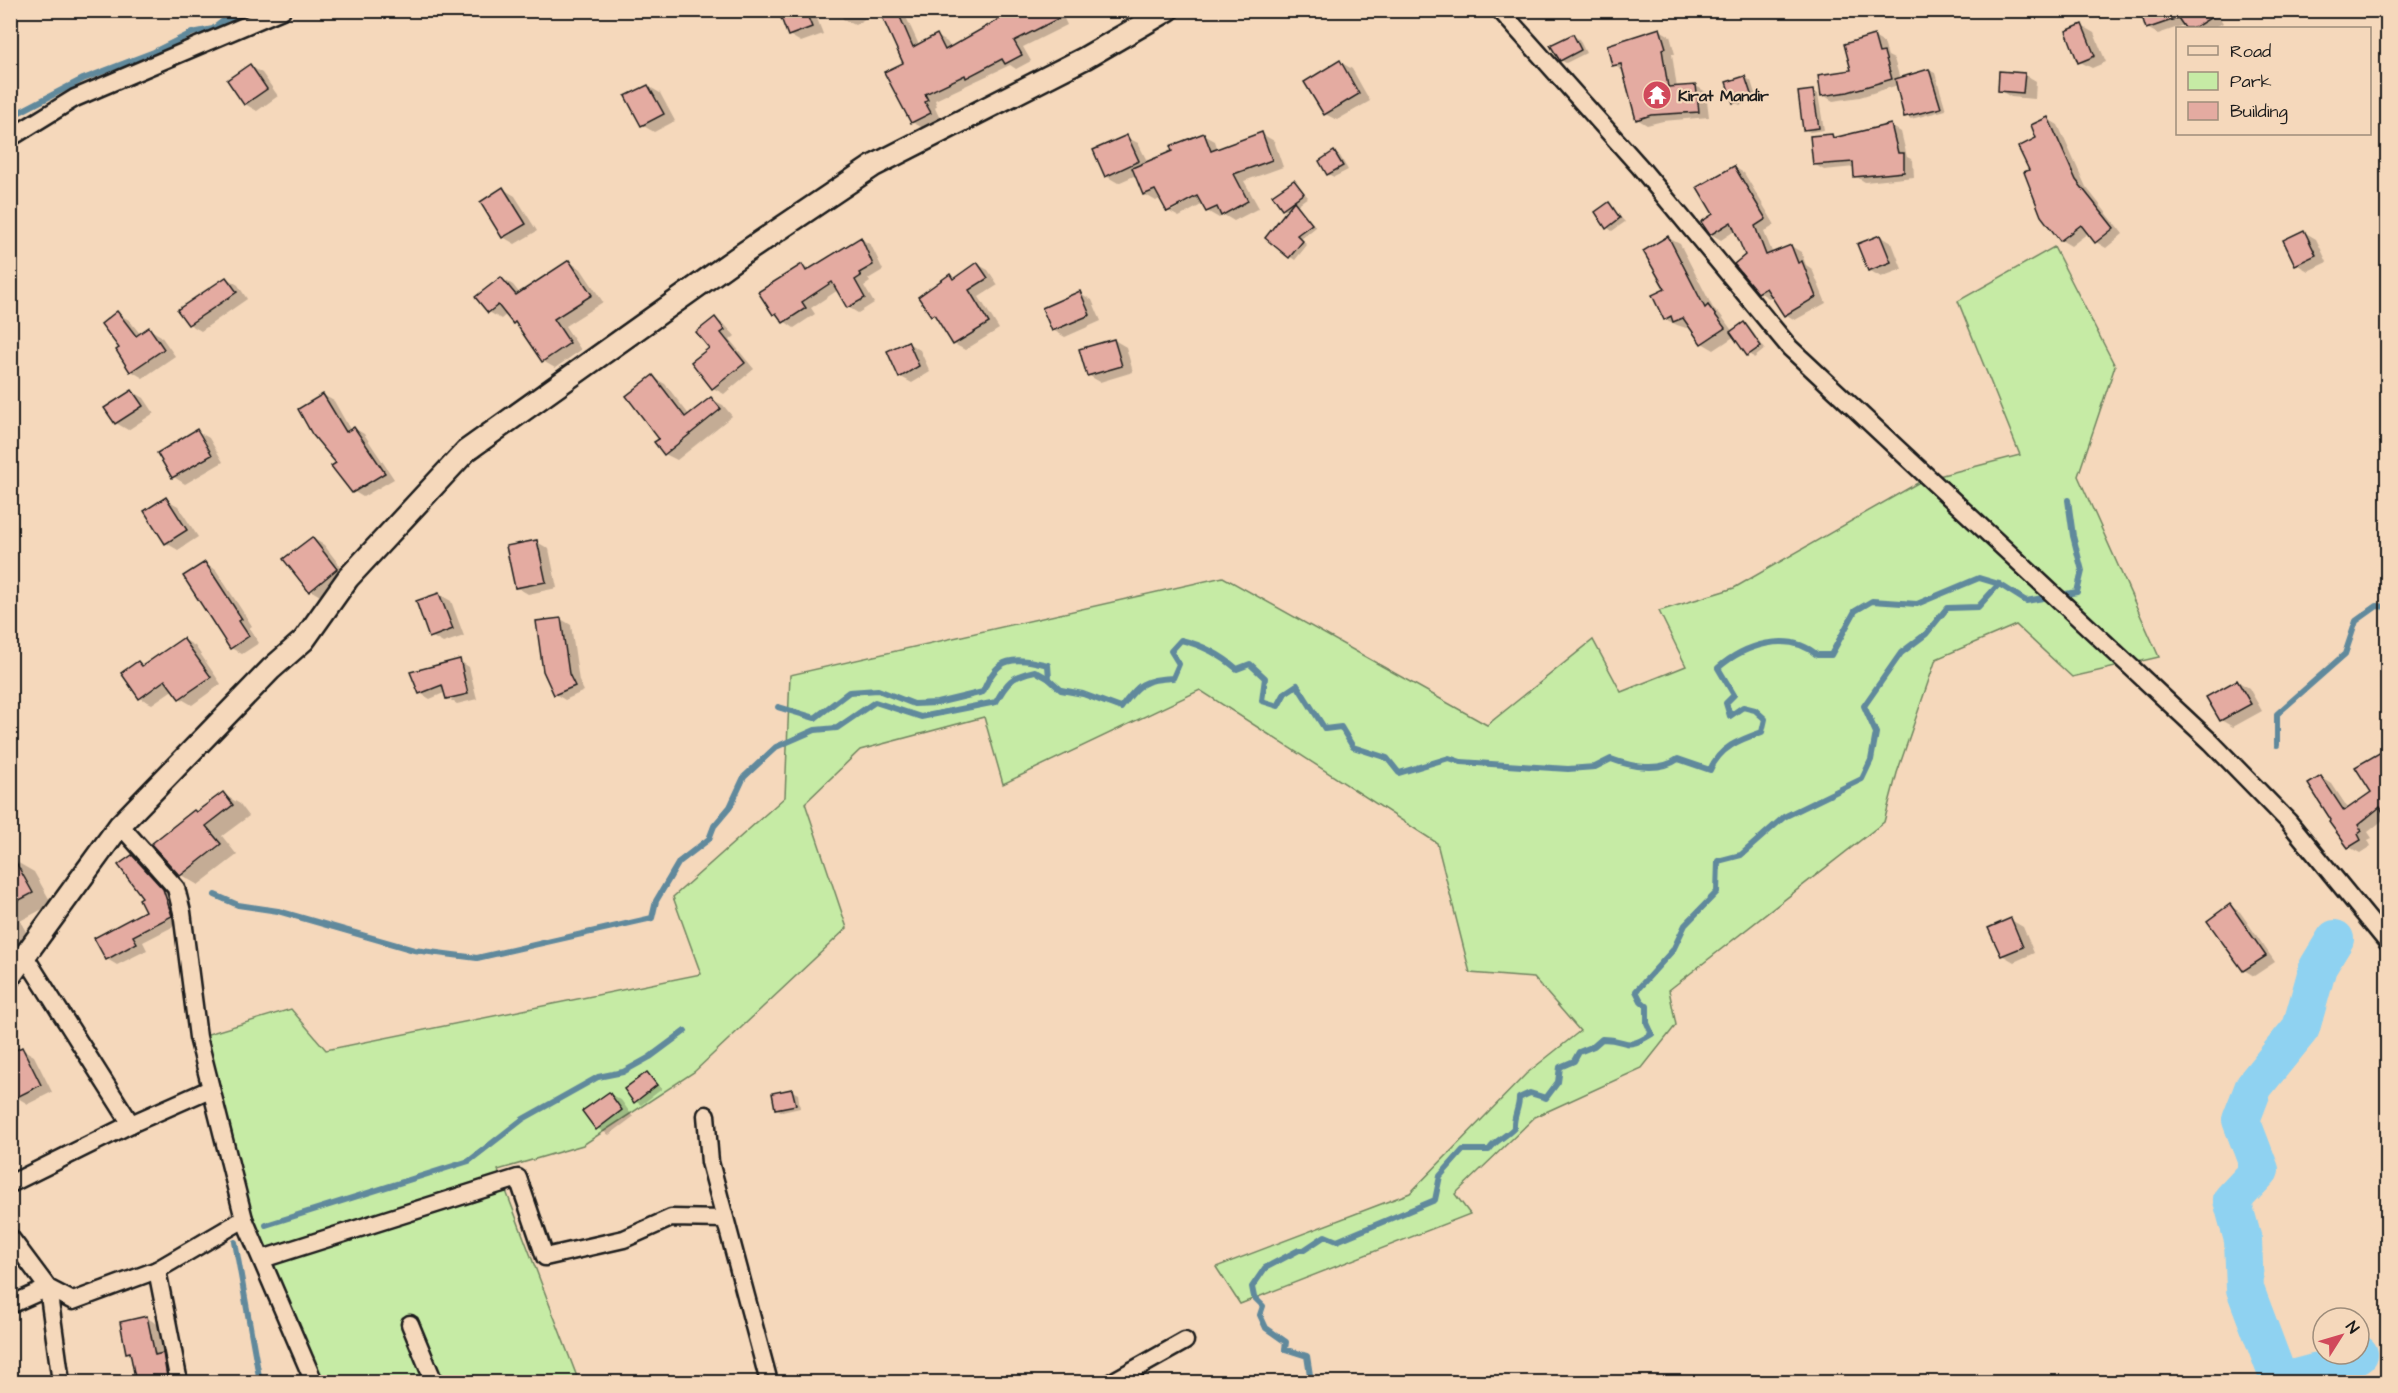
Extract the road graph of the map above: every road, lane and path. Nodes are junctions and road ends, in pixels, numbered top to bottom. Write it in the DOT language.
graph roads {
  1 [pos="282,10"];
  2 [pos="1168,10"];
  3 [pos="1500,10"];
  4 [pos="10,138"];
  5 [pos="120,825"];
  6 [pos="2388,943"];
  7 [pos="26,958"];
  8 [pos="10,975"];
  9 [pos="210,1089"];
  10 [pos="706,1115"];
  11 [pos="131,1124"];
  12 [pos="10,1184"];
  13 [pos="244,1219"];
  14 [pos="725,1219"];
  15 [pos="10,1237"];
  16 [pos="262,1259"];
  17 [pos="157,1270"];
  18 [pos="48,1288"];
  19 [pos="10,1305"];
  20 [pos="410,1324"];
  21 [pos="1185,1341"];
  22 [pos="61,1383"];
  23 [pos="179,1383"];
  24 [pos="314,1383"];
  25 [pos="434,1383"];
  26 [pos="769,1383"];
  27 [pos="1112,1383"];
  1 -- 4 [label="street"];
  2 -- 5 [label="street"];
  3 -- 6 [label="street"];
  5 -- 7 [label="street"];
  5 -- 9 [label="street"];
  7 -- 8 [label="street"];
  7 -- 11 [label="street"];
  9 -- 11 [label="street"];
  9 -- 13 [label="street"];
  10 -- 14 [label="street"];
  11 -- 12 [label="street"];
  13 -- 16 [label="street"];
  13 -- 17 [label="street"];
  14 -- 16 [label="street"];
  14 -- 26 [label="street"];
  15 -- 18 [label="street"];
  16 -- 24 [label="street"];
  17 -- 18 [label="street"];
  17 -- 23 [label="street"];
  18 -- 19 [label="street"];
  18 -- 22 [label="street"];
  20 -- 25 [label="street"];
  21 -- 27 [label="street"];
}
